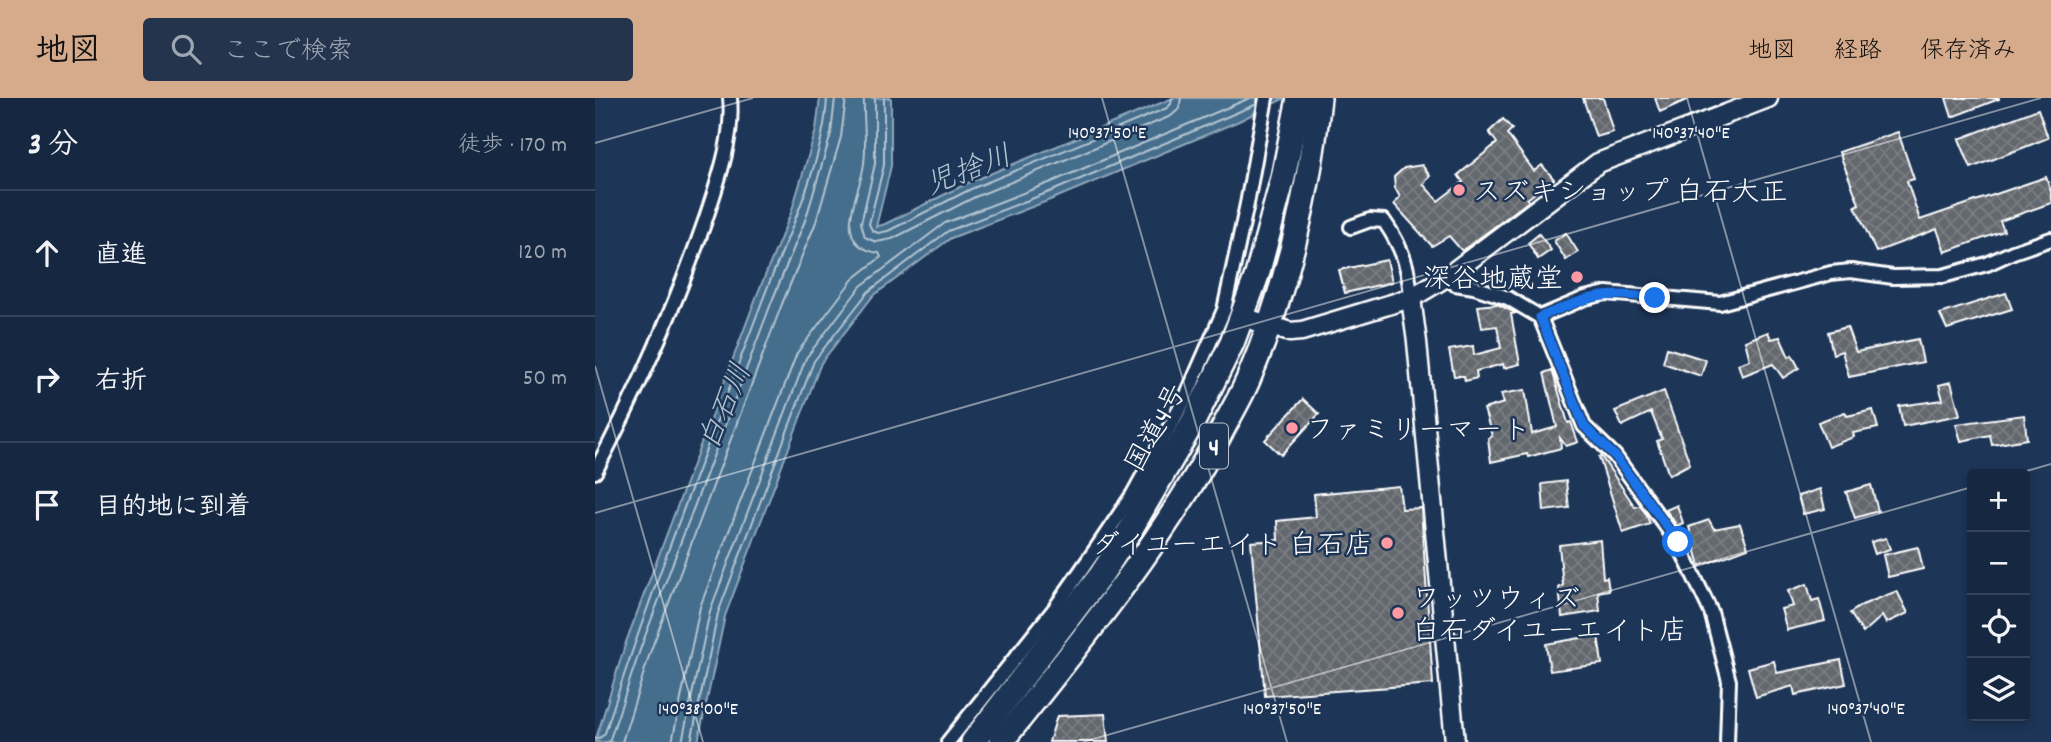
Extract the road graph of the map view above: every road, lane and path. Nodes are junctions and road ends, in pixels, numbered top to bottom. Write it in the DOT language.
graph roads {
  1 [pos="730,98"];
  2 [pos="1266,98"];
  3 [pos="1319,98"];
  4 [pos="1768,98"];
  5 [pos="1298,103"];
  6 [pos="1351,227"];
  7 [pos="2051,239"];
  8 [pos="1448,276"];
  9 [pos="1411,298"];
  10 [pos="1243,317"];
  11 [pos="1540,317"];
  12 [pos="1268,326"];
  13 [pos="595,472"];
  14 [pos="948,742"];
  15 [pos="973,742"];
  16 [pos="1001,742"];
  17 [pos="1455,742"];
  18 [pos="1727,742"];
  1 -- 13 [label="street"];
  2 -- 14 [label="street"];
  3 -- 12 [label="highway, 4"];
  4 -- 8 [label="street"];
  5 -- 10 [label="highway, 国道4号 / 4"];
  6 -- 9 [label="street"];
  7 -- 11 [label="street"];
  8 -- 9 [label="street"];
  8 -- 11 [label="street"];
  9 -- 12 [label="street"];
  9 -- 17 [label="street"];
  10 -- 12 [label="street"];
  10 -- 15 [label="highway, 国道4号 / 4"];
  11 -- 18 [label="street"];
  12 -- 16 [label="highway, 4"];
}
